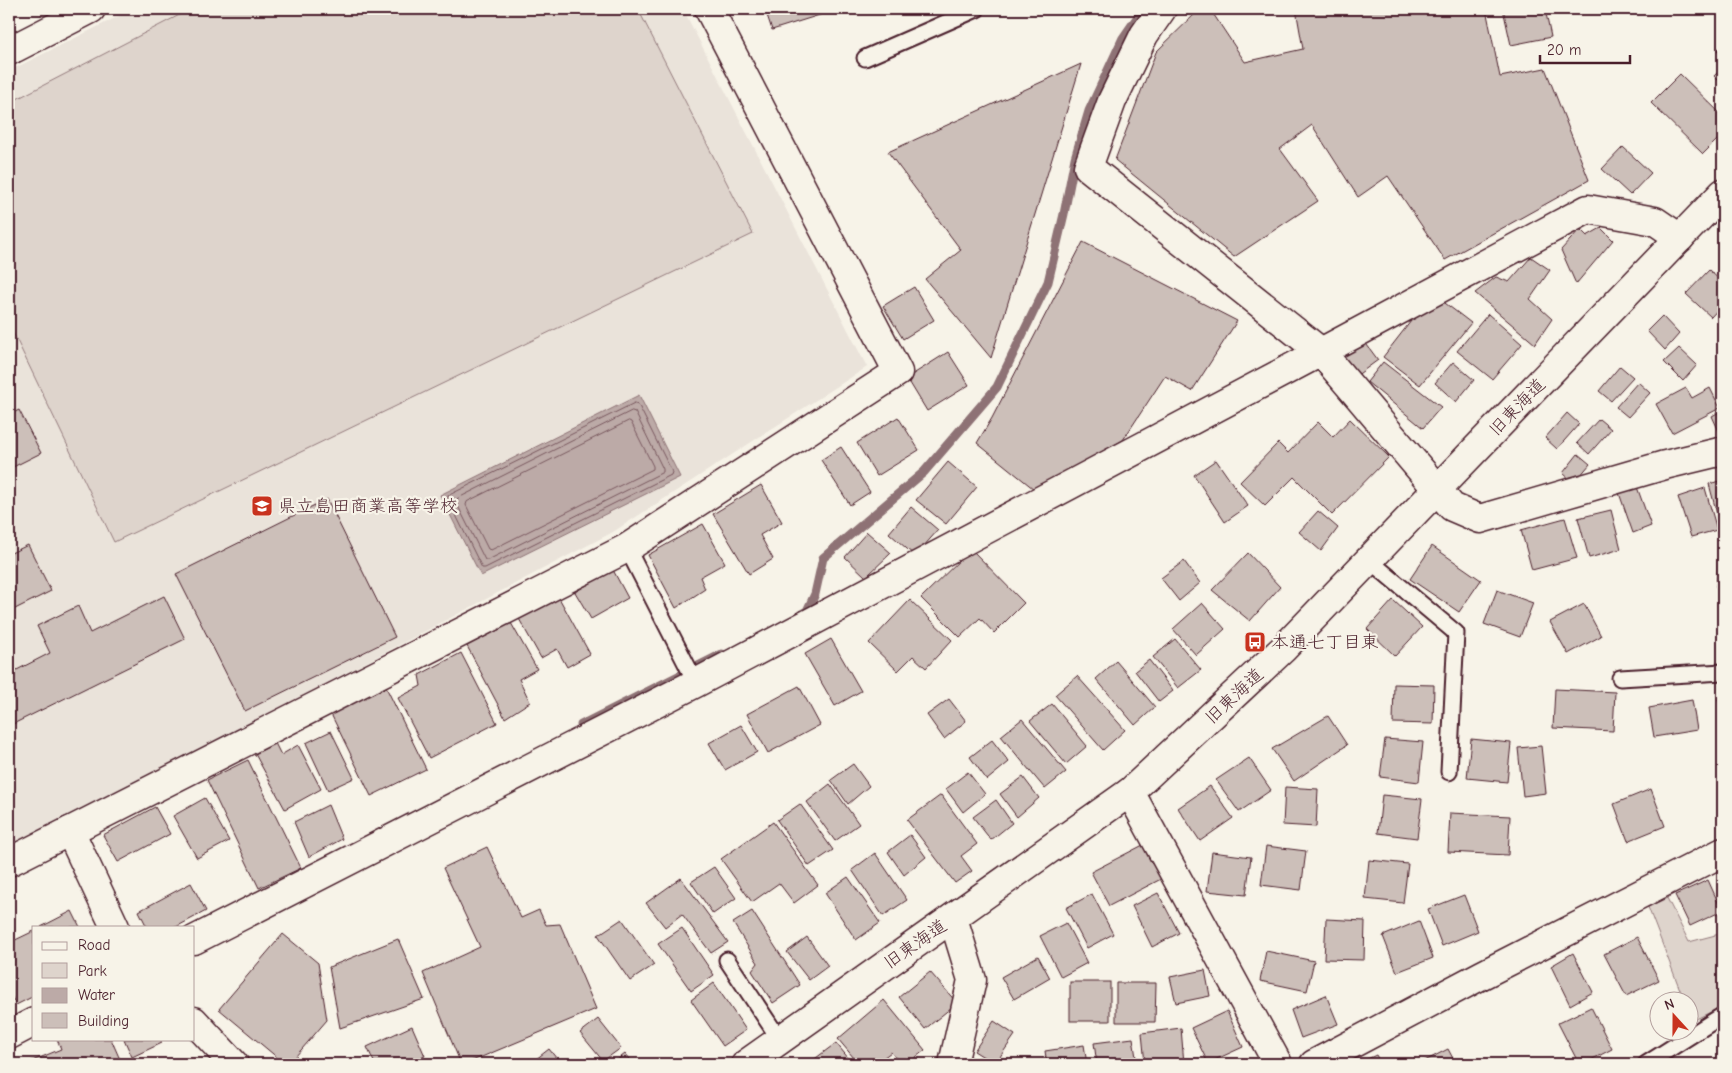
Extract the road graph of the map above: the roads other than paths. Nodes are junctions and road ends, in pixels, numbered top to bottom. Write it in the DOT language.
graph roads {
  1 [pos="91,9"];
  2 [pos="709,9"];
  3 [pos="977,9"];
  4 [pos="1162,9"];
  5 [pos="9,51"];
  6 [pos="865,58"];
  7 [pos="1723,193"];
  8 [pos="1680,238"];
  9 [pos="1321,352"];
  10 [pos="1723,451"];
  11 [pos="1437,489"];
  12 [pos="626,548"];
  13 [pos="1369,560"];
  14 [pos="1723,672"];
  15 [pos="1620,678"];
  16 [pos="696,683"];
  17 [pos="1449,772"];
  18 [pos="1130,792"];
  19 [pos="70,831"];
  20 [pos="1723,852"];
  21 [pos="9,862"];
  22 [pos="953,918"];
  23 [pos="115,926"];
  24 [pos="195,939"];
  25 [pos="727,960"];
  26 [pos="1723,1015"];
  27 [pos="195,1022"];
  28 [pos="32,1023"];
  29 [pos="9,1034"];
  30 [pos="780,1040"];
  31 [pos="234,1064"];
  32 [pos="746,1064"];
  33 [pos="953,1064"];
  34 [pos="1278,1064"];
  35 [pos="1314,1064"];
  36 [pos="1646,1064"];
  1 -- 5 [label="street"];
  2 -- 12 [label="street"];
  3 -- 6 [label="lane"];
  4 -- 9 [label="street"];
  7 -- 8 [label="street, 旧東海道"];
  8 -- 9 [label="street"];
  8 -- 11 [label="street, 旧東海道"];
  9 -- 11 [label="street"];
  9 -- 16 [label="street"];
  10 -- 11 [label="street"];
  11 -- 13 [label="street, 旧東海道"];
  12 -- 16 [label="lane"];
  12 -- 19 [label="street"];
  13 -- 17 [label="lane"];
  13 -- 18 [label="street, 旧東海道"];
  14 -- 15 [label="lane"];
  16 -- 24 [label="street"];
  18 -- 22 [label="street, 旧東海道"];
  18 -- 34 [label="street"];
  19 -- 21 [label="street"];
  19 -- 23 [label="street"];
  20 -- 35 [label="street"];
  22 -- 30 [label="street, 旧東海道"];
  22 -- 33 [label="street"];
  25 -- 30 [label="lane"];
  26 -- 36 [label="lane"];
  27 -- 31 [label="street"];
  28 -- 29 [label="street"];
  30 -- 32 [label="street, 旧東海道"];
}
